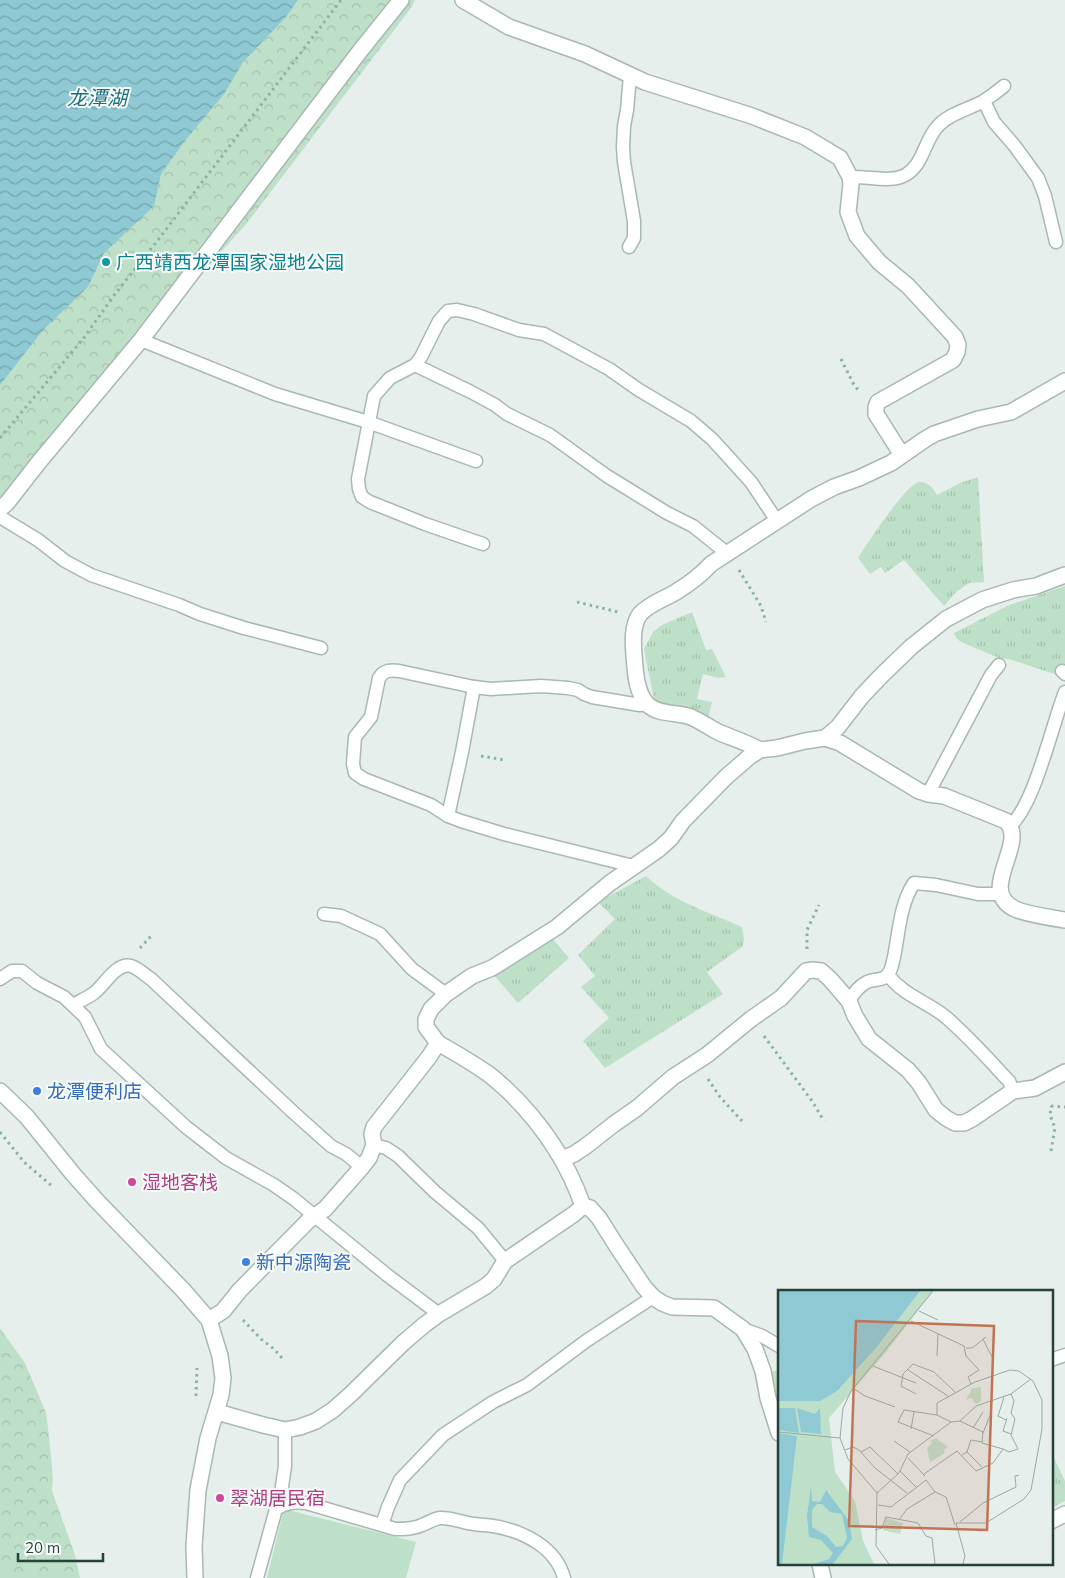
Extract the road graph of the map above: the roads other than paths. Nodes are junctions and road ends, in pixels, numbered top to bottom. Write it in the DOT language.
graph roads {
  1 [pos="401,0"];
  2 [pos="463,0"];
  3 [pos="630,76"];
  4 [pos="1004,86"];
  5 [pos="984,101"];
  6 [pos="850,177"];
  7 [pos="1056,242"];
  8 [pos="629,247"];
  9 [pos="141,340"];
  10 [pos="415,365"];
  11 [pos="1065,381"];
  12 [pos="368,422"];
  13 [pos="902,455"];
  14 [pos="476,461"];
  15 [pos="0,509"];
  16 [pos="0,517"];
  17 [pos="777,521"];
  18 [pos="483,544"];
  19 [pos="728,554"];
  20 [pos="1065,575"];
  21 [pos="321,648"];
  22 [pos="999,665"];
  23 [pos="474,687"];
  24 [pos="1065,692"];
  25 [pos="646,704"];
  26 [pos="825,738"];
  27 [pos="760,750"];
  28 [pos="928,794"];
  29 [pos="448,816"];
  30 [pos="1011,825"];
  31 [pos="633,866"];
  32 [pos="1001,894"];
  33 [pos="324,914"];
  34 [pos="1065,920"];
  35 [pos="888,975"];
  36 [pos="0,980"];
  37 [pos="446,994"];
  38 [pos="849,1002"];
  39 [pos="73,1005"];
  40 [pos="438,1043"];
  41 [pos="1065,1072"];
  42 [pos="0,1091"];
  43 [pos="1013,1091"];
  44 [pos="374,1145"];
  45 [pos="562,1159"];
  46 [pos="362,1167"];
  47 [pos="583,1206"];
  48 [pos="316,1216"];
  49 [pos="505,1261"];
  50 [pos="653,1297"];
  51 [pos="439,1314"];
  52 [pos="209,1320"];
  53 [pos="743,1329"];
  54 [pos="778,1345"];
  55 [pos="1065,1355"];
  56 [pos="1052,1360"];
  57 [pos="216,1412"];
  58 [pos="286,1430"];
  59 [pos="778,1430"];
  60 [pos="284,1504"];
  61 [pos="1065,1514"];
  62 [pos="1052,1520"];
  63 [pos="382,1525"];
  64 [pos="195,1578"];
  65 [pos="257,1578"];
  66 [pos="564,1578"];
  1 -- 9 [label="street"];
  2 -- 3 [label="street"];
  3 -- 6 [label="street"];
  3 -- 8 [label="lane"];
  4 -- 5 [label="lane"];
  5 -- 6 [label="lane"];
  5 -- 7 [label="lane"];
  6 -- 13 [label="street"];
  9 -- 12 [label="lane"];
  9 -- 15 [label="street"];
  10 -- 12 [label="lane"];
  10 -- 17 [label="lane"];
  10 -- 19 [label="lane"];
  11 -- 13 [label="street"];
  12 -- 14 [label="lane"];
  12 -- 18 [label="lane"];
  13 -- 17 [label="street"];
  16 -- 21 [label="lane"];
  17 -- 19 [label="street"];
  19 -- 25 [label="street"];
  20 -- 26 [label="street"];
  22 -- 28 [label="lane"];
  23 -- 25 [label="lane"];
  23 -- 29 [label="lane"];
  23 -- 29 [label="lane"];
  24 -- 30 [label="lane"];
  25 -- 27 [label="street"];
  26 -- 27 [label="street"];
  26 -- 28 [label="street"];
  27 -- 31 [label="street"];
  28 -- 30 [label="street"];
  29 -- 31 [label="lane"];
  30 -- 32 [label="street"];
  31 -- 37 [label="street"];
  32 -- 34 [label="street"];
  32 -- 35 [label="lane"];
  33 -- 37 [label="lane"];
  35 -- 38 [label="lane"];
  35 -- 43 [label="lane"];
  36 -- 39 [label="lane"];
  37 -- 40 [label="street"];
  38 -- 43 [label="street"];
  38 -- 45 [label="street"];
  39 -- 46 [label="lane"];
  39 -- 48 [label="lane"];
  40 -- 44 [label="street"];
  40 -- 45 [label="street"];
  41 -- 43 [label="street"];
  42 -- 52 [label="street"];
  44 -- 46 [label="street"];
  44 -- 49 [label="lane"];
  45 -- 47 [label="street"];
  46 -- 48 [label="street"];
  47 -- 49 [label="street"];
  47 -- 50 [label="street"];
  48 -- 51 [label="lane"];
  48 -- 52 [label="street"];
  49 -- 51 [label="street"];
  50 -- 53 [label="street"];
  50 -- 63 [label="lane"];
  51 -- 58 [label="street"];
  52 -- 57 [label="street"];
  53 -- 54 [label="lane"];
  53 -- 59 [label="street"];
  55 -- 56 [label="lane"];
  57 -- 58 [label="street"];
  57 -- 64 [label="street"];
  58 -- 60 [label="lane"];
  60 -- 63 [label="lane"];
  60 -- 65 [label="lane"];
  61 -- 62 [label="street"];
  63 -- 66 [label="lane"];
}
